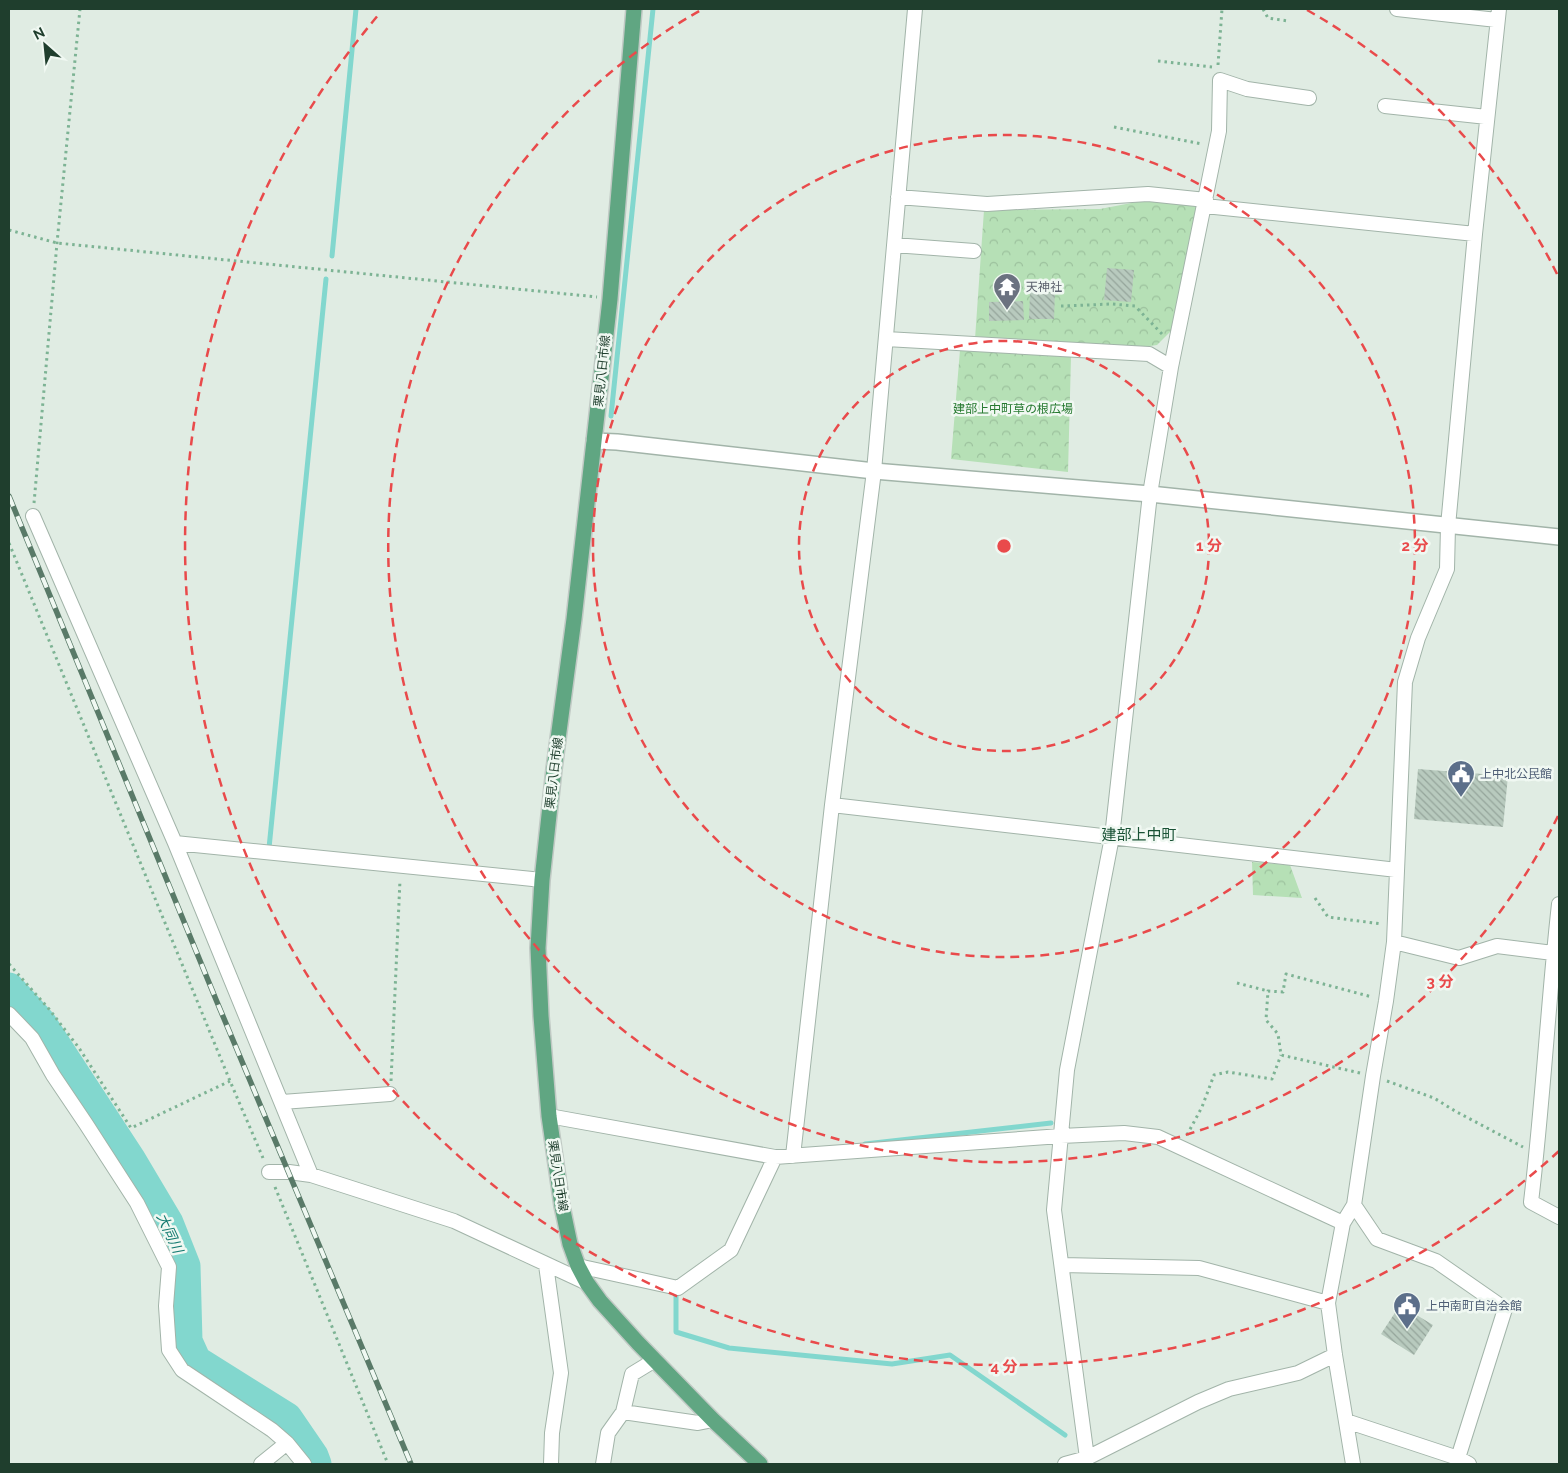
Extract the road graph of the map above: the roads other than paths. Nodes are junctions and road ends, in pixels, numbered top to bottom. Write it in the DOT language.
graph roads {
  1 [pos="634,9"];
  2 [pos="915,9"];
  3 [pos="1397,9"];
  4 [pos="1498,15"];
  5 [pos="1309,98"];
  6 [pos="1385,106"];
  7 [pos="1487,117"];
  8 [pos="898,197"];
  9 [pos="1206,203"];
  10 [pos="1475,234"];
  11 [pos="894,245"];
  12 [pos="974,251"];
  13 [pos="886,339"];
  14 [pos="1172,367"];
  15 [pos="594,442"];
  16 [pos="874,471"];
  17 [pos="1150,494"];
  18 [pos="33,516"];
  19 [pos="1448,526"];
  20 [pos="1559,537"];
  21 [pos="832,805"];
  22 [pos="1112,837"];
  23 [pos="175,843"];
  24 [pos="1397,870"];
  25 [pos="542,880"];
  26 [pos="1559,904"];
  27 [pos="1394,942"];
  28 [pos="1554,953"];
  29 [pos="9,1014"];
  30 [pos="390,1094"];
  31 [pos="282,1102"];
  32 [pos="550,1116"];
  33 [pos="1061,1136"];
  34 [pos="793,1156"];
  35 [pos="775,1157"];
  36 [pos="269,1172"];
  37 [pos="312,1175"];
  38 [pos="1354,1205"];
  39 [pos="1559,1218"];
  40 [pos="1342,1224"];
  41 [pos="546,1265"];
  42 [pos="1062,1265"];
  43 [pos="578,1266"];
  44 [pos="587,1283"];
  45 [pos="1328,1303"];
  46 [pos="1335,1355"];
  47 [pos="655,1360"];
  48 [pos="622,1412"];
  49 [pos="713,1420"];
  50 [pos="1346,1421"];
  51 [pos="287,1443"];
  52 [pos="1087,1458"];
  53 [pos="1463,1461"];
  54 [pos="261,1464"];
  55 [pos="304,1464"];
  56 [pos="551,1464"];
  57 [pos="603,1464"];
  58 [pos="760,1464"];
  59 [pos="1065,1464"];
  60 [pos="1353,1464"];
  1 -- 15 [label="main road, 栗見八日市線"];
  2 -- 8 [label="street"];
  3 -- 4 [label="street"];
  4 -- 7 [label="street"];
  5 -- 9 [label="street"];
  6 -- 7 [label="street"];
  7 -- 10 [label="street"];
  8 -- 9 [label="street"];
  8 -- 11 [label="street"];
  9 -- 10 [label="street"];
  9 -- 14 [label="street"];
  10 -- 19 [label="street"];
  11 -- 12 [label="street"];
  11 -- 13 [label="street"];
  13 -- 14 [label="street"];
  13 -- 16 [label="street"];
  14 -- 17 [label="street"];
  15 -- 16 [label="street"];
  15 -- 25 [label="main road, 栗見八日市線"];
  16 -- 17 [label="street"];
  16 -- 21 [label="street"];
  17 -- 19 [label="street"];
  17 -- 22 [label="street"];
  18 -- 23 [label="street"];
  19 -- 20 [label="street"];
  19 -- 24 [label="street"];
  21 -- 22 [label="street"];
  21 -- 34 [label="street"];
  22 -- 24 [label="street"];
  22 -- 33 [label="street"];
  23 -- 25 [label="street"];
  23 -- 31 [label="street"];
  24 -- 27 [label="street"];
  25 -- 32 [label="main road, 栗見八日市線"];
  26 -- 28 [label="street"];
  27 -- 28 [label="street"];
  27 -- 38 [label="street"];
  28 -- 39 [label="street"];
  29 -- 51 [label="street"];
  30 -- 31 [label="street"];
  31 -- 37 [label="street"];
  32 -- 35 [label="street"];
  32 -- 43 [label="main road, 栗見八日市線"];
  33 -- 34 [label="street"];
  33 -- 40 [label="street"];
  33 -- 42 [label="street"];
  34 -- 35 [label="street"];
  35 -- 43 [label="street"];
  36 -- 37 [label="street"];
  37 -- 41 [label="street"];
  38 -- 40 [label="street"];
  38 -- 53 [label="street"];
  40 -- 45 [label="street"];
  41 -- 44 [label="street"];
  41 -- 56 [label="street"];
  42 -- 45 [label="street"];
  42 -- 52 [label="street"];
  43 -- 44 [label="main road, 栗見八日市線"];
  44 -- 47 [label="main road, 栗見八日市線"];
  45 -- 46 [label="street"];
  46 -- 50 [label="street"];
  46 -- 52 [label="street"];
  47 -- 48 [label="street"];
  47 -- 49 [label="main road, 栗見八日市線"];
  48 -- 49 [label="street"];
  48 -- 57 [label="street"];
  49 -- 58 [label="main road, 栗見八日市線"];
  50 -- 53 [label="street"];
  50 -- 60 [label="street"];
  51 -- 54 [label="street"];
  51 -- 55 [label="street"];
  52 -- 59 [label="street"];
}
